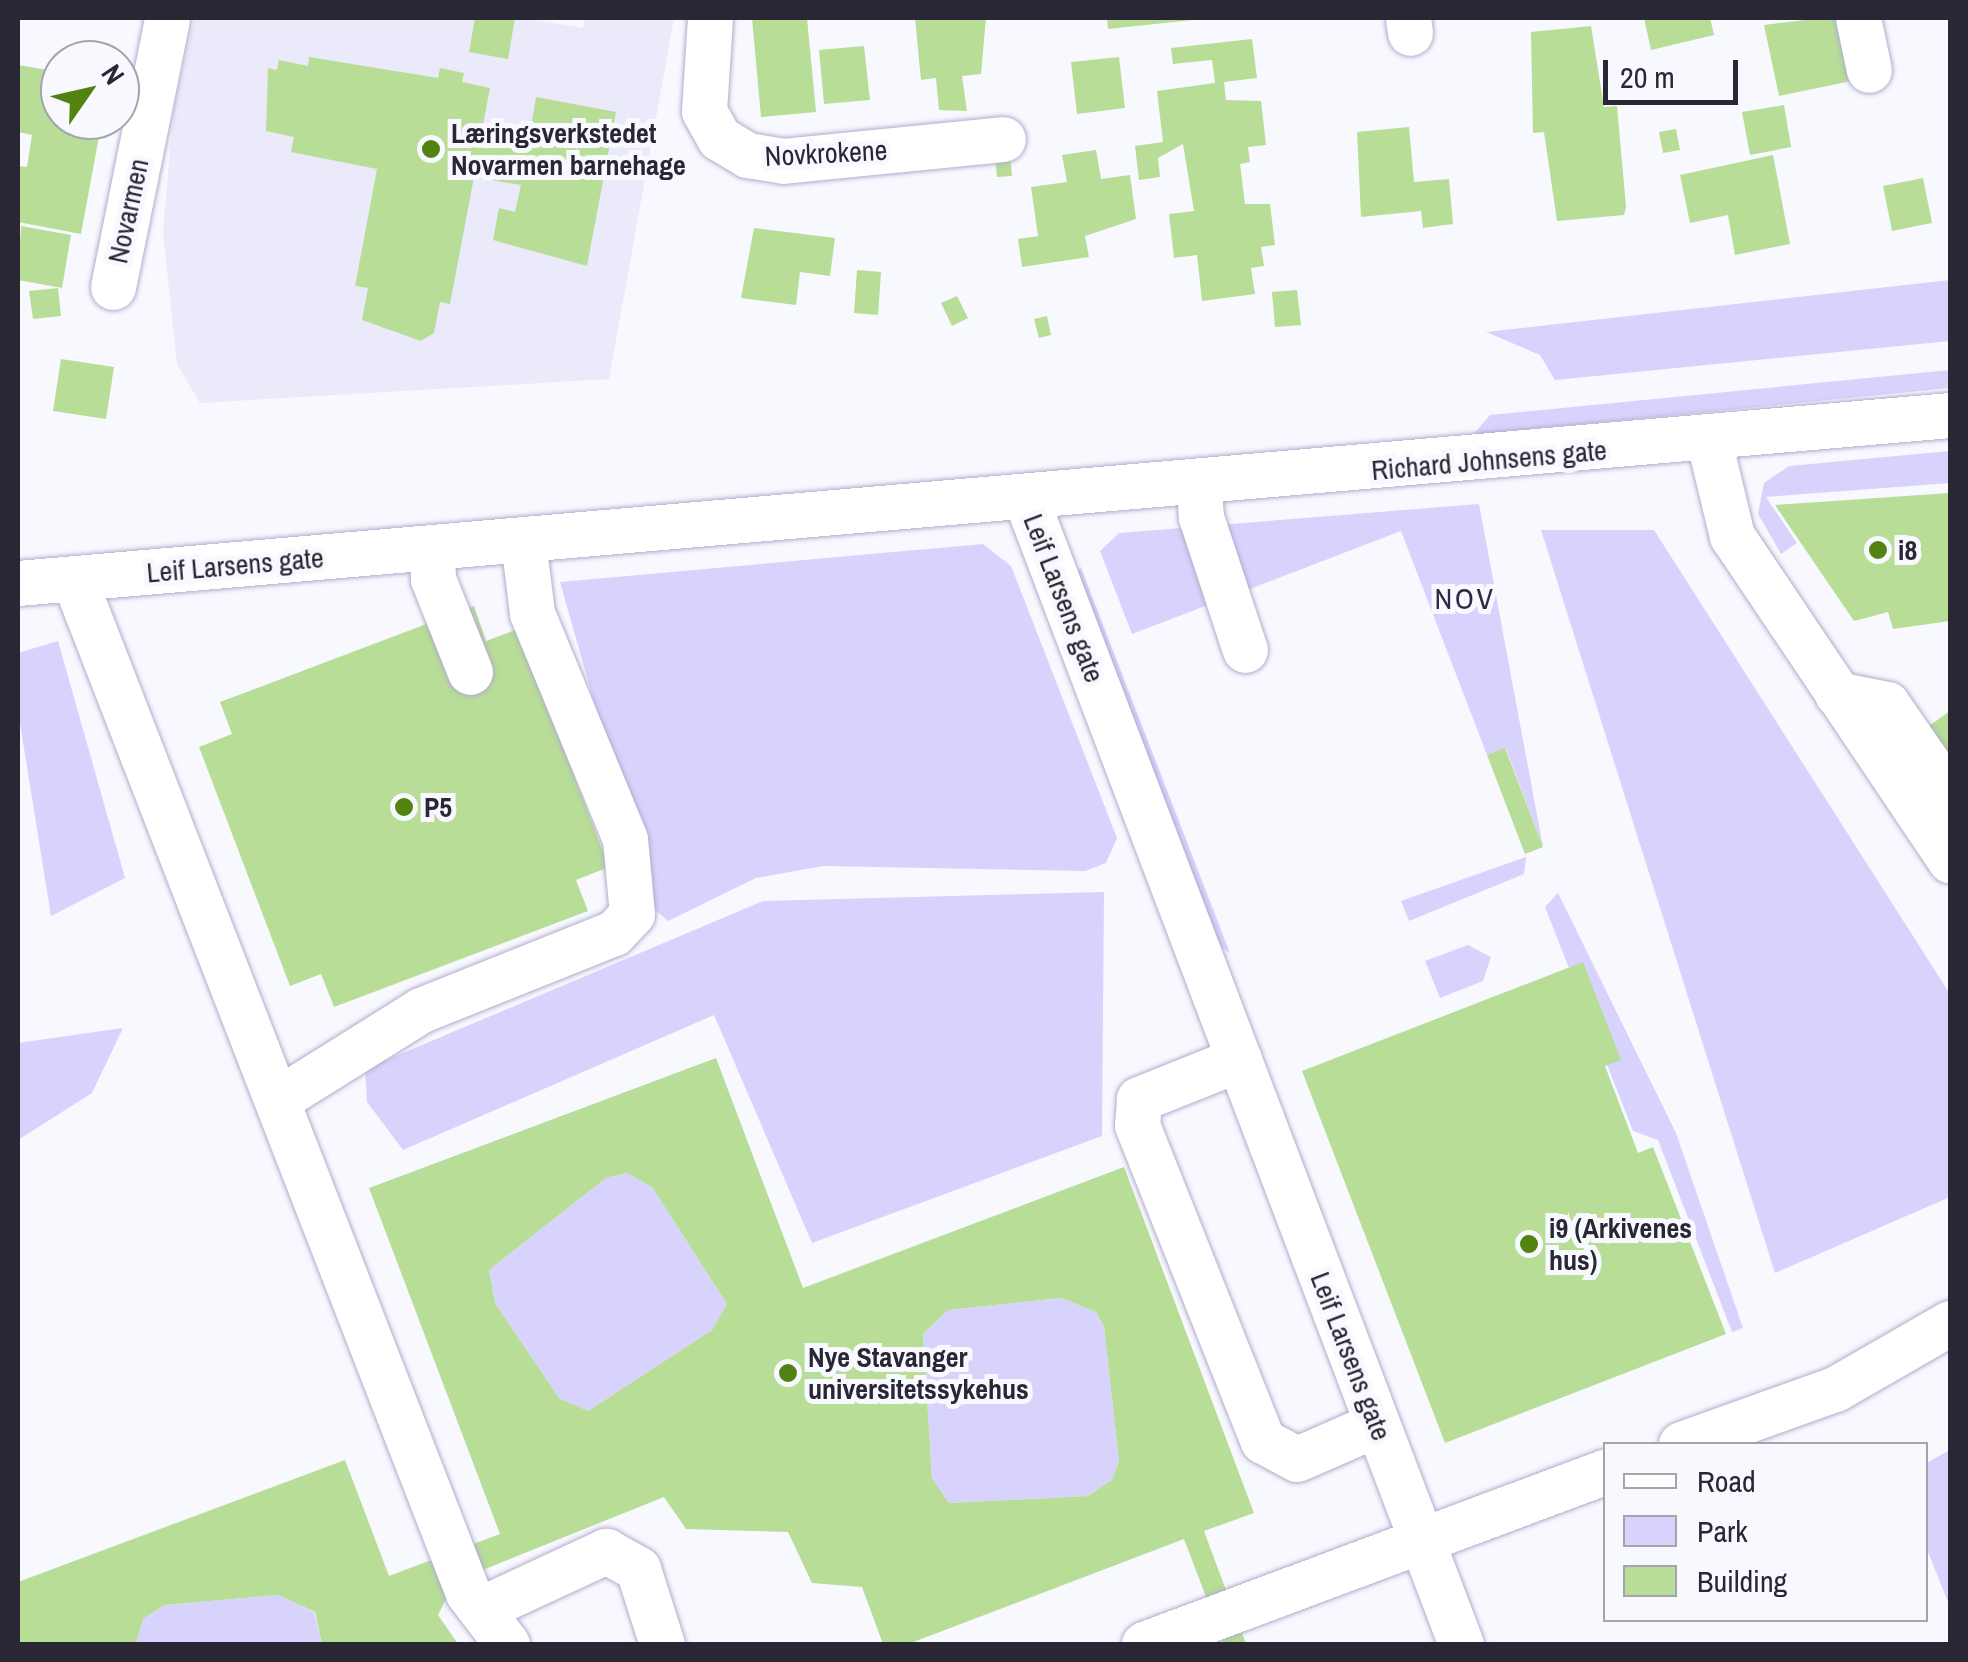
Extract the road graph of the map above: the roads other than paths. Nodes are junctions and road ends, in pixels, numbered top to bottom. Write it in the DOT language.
graph roads {
  1 [pos="168,18"];
  2 [pos="710,18"];
  3 [pos="1858,18"];
  4 [pos="1869,70"];
  5 [pos="1004,139"];
  6 [pos="113,287"];
  7 [pos="1950,416"];
  8 [pos="1709,441"];
  9 [pos="1199,482"];
  10 [pos="1026,499"];
  11 [pos="522,541"];
  12 [pos="432,549"];
  13 [pos="74,578"];
  14 [pos="18,583"];
  15 [pos="1245,650"];
  16 [pos="470,672"];
  17 [pos="1837,694"];
  18 [pos="1950,795"];
  19 [pos="1950,860"];
  20 [pos="1239,1059"];
  21 [pos="277,1100"];
  22 [pos="1950,1323"];
  23 [pos="1377,1424"];
  24 [pos="1687,1442"];
  25 [pos="1603,1473"];
  26 [pos="1420,1538"];
  27 [pos="495,1626"];
  28 [pos="662,1644"];
  29 [pos="1144,1644"];
  30 [pos="1462,1644"];
  1 -- 6 [label="street, Novarmen"];
  2 -- 5 [label="street, Novkrokene"];
  3 -- 4 [label="street"];
  7 -- 8 [label="street, Richard Johnsens gate"];
  8 -- 9 [label="street, Richard Johnsens gate"];
  8 -- 17 [label="street"];
  9 -- 10 [label="street, Richard Johnsens gate"];
  9 -- 15 [label="street"];
  10 -- 11 [label="street, Leif Larsens gate"];
  10 -- 20 [label="street, Leif Larsens gate"];
  11 -- 12 [label="street, Leif Larsens gate"];
  11 -- 21 [label="street"];
  12 -- 13 [label="street, Leif Larsens gate"];
  12 -- 16 [label="street"];
  13 -- 14 [label="street, Leif Larsens gate"];
  13 -- 21 [label="street"];
  17 -- 18 [label="street"];
  17 -- 19 [label="street"];
  20 -- 23 [label="street, Leif Larsens gate"];
  20 -- 23 [label="street"];
  21 -- 27 [label="street"];
  22 -- 24 [label="street"];
  23 -- 26 [label="street, Leif Larsens gate"];
  25 -- 26 [label="street"];
  26 -- 29 [label="street"];
  26 -- 30 [label="street, Leif Larsens gate"];
  27 -- 28 [label="street"];
}
